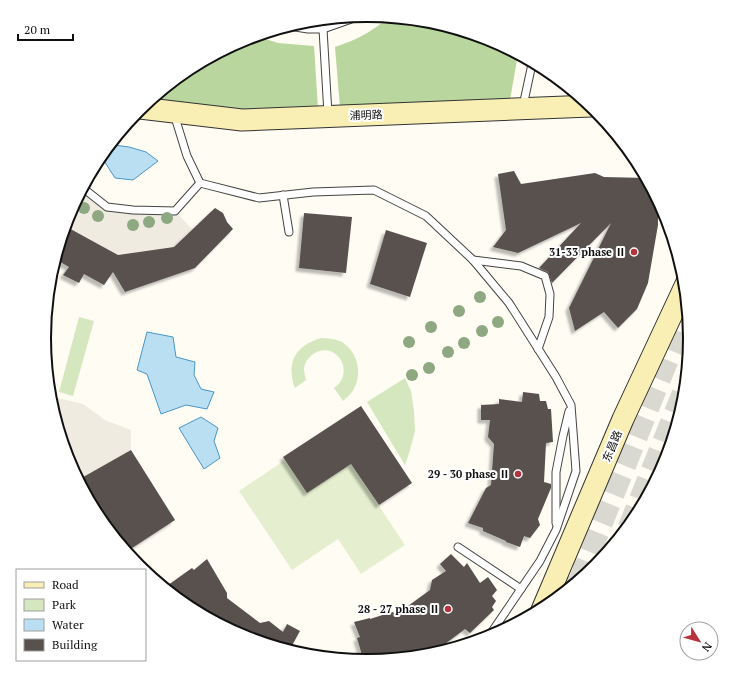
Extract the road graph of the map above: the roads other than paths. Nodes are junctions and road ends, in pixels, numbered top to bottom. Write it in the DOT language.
graph roads {
  1 [pos="340,24"];
  2 [pos="304,28"];
  3 [pos="323,30"];
  4 [pos="531,67"];
  5 [pos="582,106"];
  6 [pos="150,109"];
  7 [pos="523,109"];
  8 [pos="173,112"];
  9 [pos="328,117"];
  10 [pos="200,183"];
  11 [pos="88,192"];
  12 [pos="283,195"];
  13 [pos="289,232"];
  14 [pos="473,260"];
  15 [pos="681,295"];
  16 [pos="538,349"];
  17 [pos="571,405"];
  18 [pos="556,530"];
  19 [pos="458,547"];
  20 [pos="521,589"];
  21 [pos="546,600"];
  22 [pos="493,629"];
  1 -- 3 [label="lane"];
  2 -- 3 [label="lane"];
  3 -- 9 [label="lane"];
  4 -- 7 [label="lane"];
  5 -- 7 [label="main road, 浦明路"];
  6 -- 8 [label="main road, 浦明路"];
  7 -- 9 [label="main road, 浦明路"];
  8 -- 9 [label="main road, 浦明路"];
  8 -- 10 [label="lane"];
  10 -- 11 [label="lane"];
  10 -- 12 [label="lane"];
  12 -- 13 [label="lane"];
  12 -- 14 [label="lane"];
  14 -- 16 [label="lane"];
  14 -- 16 [label="lane"];
  15 -- 21 [label="main road, 东昌路"];
  16 -- 17 [label="lane"];
  17 -- 18 [label="lane"];
  17 -- 18 [label="lane"];
  18 -- 20 [label="lane"];
  19 -- 20 [label="lane"];
  20 -- 22 [label="lane"];
}
